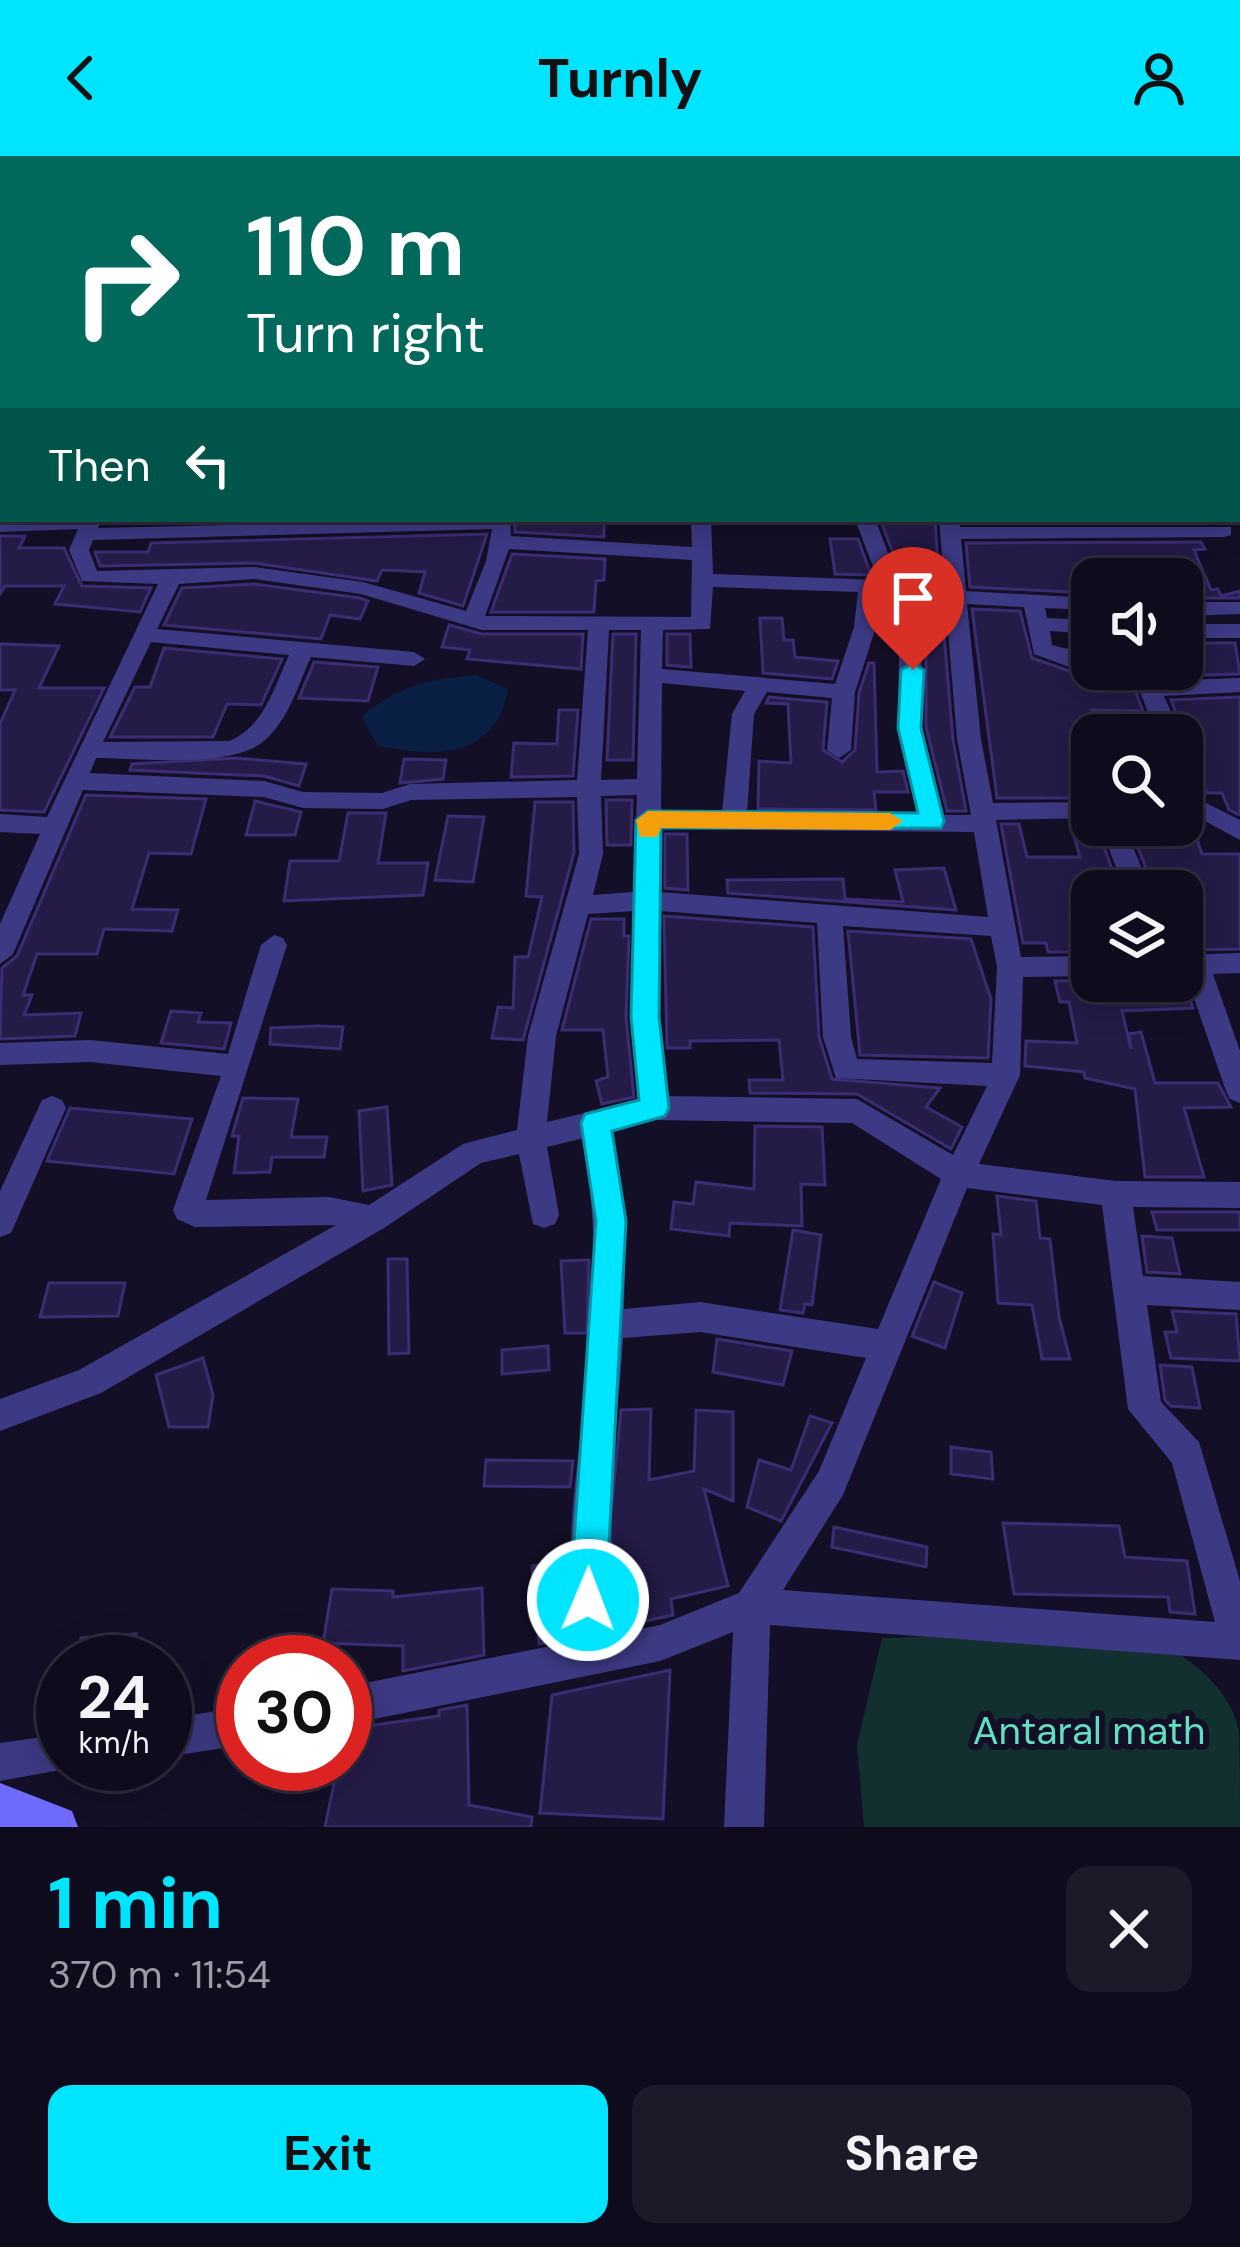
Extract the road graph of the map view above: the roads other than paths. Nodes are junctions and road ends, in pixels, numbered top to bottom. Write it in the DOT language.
graph roads {
  1 [pos="552,522"];
  2 [pos="701,522"];
  3 [pos="866,522"];
  4 [pos="89,525"];
  5 [pos="0,526"];
  6 [pos="949,526"];
  7 [pos="503,528"];
  8 [pos="1226,532"];
  9 [pos="546,546"];
  10 [pos="702,554"];
  11 [pos="171,578"];
  12 [pos="703,580"];
  13 [pos="890,588"];
  14 [pos="955,593"];
  15 [pos="1071,607"];
  16 [pos="1240,608"];
  17 [pos="1203,609"];
  18 [pos="1035,612"];
  19 [pos="472,620"];
  20 [pos="1071,621"];
  21 [pos="652,624"];
  22 [pos="598,625"];
  23 [pos="1203,631"];
  24 [pos="1240,631"];
  25 [pos="146,635"];
  26 [pos="304,647"];
  27 [pos="414,659"];
  28 [pos="1071,661"];
  29 [pos="651,675"];
  30 [pos="761,683"];
  31 [pos="1203,683"];
  32 [pos="1240,685"];
  33 [pos="844,692"];
  34 [pos="88,750"];
  35 [pos="839,750"];
  36 [pos="74,781"];
  37 [pos="648,787"];
  38 [pos="589,788"];
  39 [pos="1071,812"];
  40 [pos="1203,814"];
  41 [pos="983,818"];
  42 [pos="648,820"];
  43 [pos="734,820"];
  44 [pos="932,821"];
  45 [pos="0,823"];
  46 [pos="54,826"];
  47 [pos="1238,828"];
  48 [pos="650,898"];
  49 [pos="580,905"];
  50 [pos="830,915"];
  51 [pos="1004,927"];
  52 [pos="274,945"];
  53 [pos="0,954"];
  54 [pos="1240,963"];
  55 [pos="1203,964"];
  56 [pos="1071,966"];
  57 [pos="1010,967"];
  58 [pos="1203,1000"];
  59 [pos="0,1054"];
  60 [pos="238,1066"];
  61 [pos="1006,1075"];
  62 [pos="1240,1091"];
  63 [pos="52,1108"];
  64 [pos="654,1108"];
  65 [pos="596,1123"];
  66 [pos="531,1139"];
  67 [pos="958,1174"];
  68 [pos="1116,1194"];
  69 [pos="1240,1195"];
  70 [pos="544,1215"];
  71 [pos="373,1219"];
  72 [pos="0,1224"];
  73 [pos="1129,1290"];
  74 [pos="1240,1296"];
  75 [pos="608,1325"];
  76 [pos="888,1346"];
  77 [pos="0,1415"];
  78 [pos="1228,1566"];
  79 [pos="752,1606"];
  80 [pos="1240,1642"];
  81 [pos="602,1654"];
  82 [pos="372,1701"];
  83 [pos="36,1757"];
  84 [pos="0,1762"];
  85 [pos="0,1805"];
  86 [pos="56,1827"];
  87 [pos="744,1827"];
  1 -- 9 [label="street"];
  2 -- 10 [label="street"];
  3 -- 13 [label="street"];
  4 -- 5 [label="street"];
  4 -- 7 [label="street"];
  4 -- 11 [label="street"];
  6 -- 8 [label="street"];
  6 -- 14 [label="street"];
  7 -- 9 [label="street"];
  7 -- 19 [label="street"];
  9 -- 10 [label="street"];
  10 -- 12 [label="street"];
  11 -- 19 [label="street"];
  11 -- 25 [label="street"];
  12 -- 13 [label="street"];
  12 -- 21 [label="street"];
  13 -- 14 [label="street"];
  13 -- 33 [label="street"];
  13 -- 44 [label="street"];
  14 -- 18 [label="street"];
  14 -- 41 [label="street"];
  15 -- 18 [label="street"];
  16 -- 17 [label="street"];
  18 -- 20 [label="street"];
  18 -- 28 [label="street"];
  19 -- 22 [label="street"];
  21 -- 22 [label="street"];
  21 -- 29 [label="street"];
  22 -- 38 [label="street"];
  23 -- 24 [label="street"];
  25 -- 26 [label="street"];
  25 -- 34 [label="street"];
  26 -- 27 [label="street"];
  26 -- 34 [label="street"];
  29 -- 30 [label="street"];
  29 -- 37 [label="street"];
  30 -- 33 [label="street"];
  30 -- 43 [label="street"];
  31 -- 32 [label="street"];
  33 -- 35 [label="street"];
  34 -- 36 [label="street"];
  36 -- 38 [label="street"];
  36 -- 46 [label="street"];
  37 -- 38 [label="street"];
  37 -- 42 [label="street"];
  38 -- 49 [label="street"];
  39 -- 41 [label="street"];
  40 -- 47 [label="street"];
  41 -- 44 [label="street"];
  41 -- 51 [label="street"];
  42 -- 43 [label="street"];
  42 -- 48 [label="street"];
  43 -- 44 [label="street"];
  45 -- 46 [label="street"];
  46 -- 53 [label="street"];
  48 -- 49 [label="street"];
  48 -- 50 [label="street"];
  48 -- 64 [label="street"];
  49 -- 66 [label="street"];
  50 -- 51 [label="street"];
  50 -- 61 [label="street"];
  51 -- 57 [label="street"];
  52 -- 60 [label="street"];
  54 -- 55 [label="street"];
  56 -- 57 [label="street"];
  57 -- 61 [label="street"];
  58 -- 62 [label="street"];
  59 -- 60 [label="street"];
  60 -- 71 [label="street"];
  61 -- 67 [label="street"];
  63 -- 72 [label="street"];
  64 -- 65 [label="street"];
  64 -- 67 [label="street"];
  65 -- 66 [label="street"];
  65 -- 75 [label="street"];
  66 -- 70 [label="street"];
  66 -- 71 [label="street"];
  67 -- 68 [label="street"];
  67 -- 76 [label="street"];
  68 -- 69 [label="street"];
  68 -- 73 [label="street"];
  71 -- 77 [label="street"];
  73 -- 74 [label="street"];
  73 -- 78 [label="street"];
  75 -- 76 [label="street"];
  75 -- 81 [label="street"];
  76 -- 79 [label="street"];
  78 -- 80 [label="street"];
  79 -- 80 [label="street"];
  79 -- 81 [label="street"];
  79 -- 87 [label="street"];
  81 -- 82 [label="street"];
  83 -- 84 [label="street"];
  85 -- 86 [label="street"];
}
